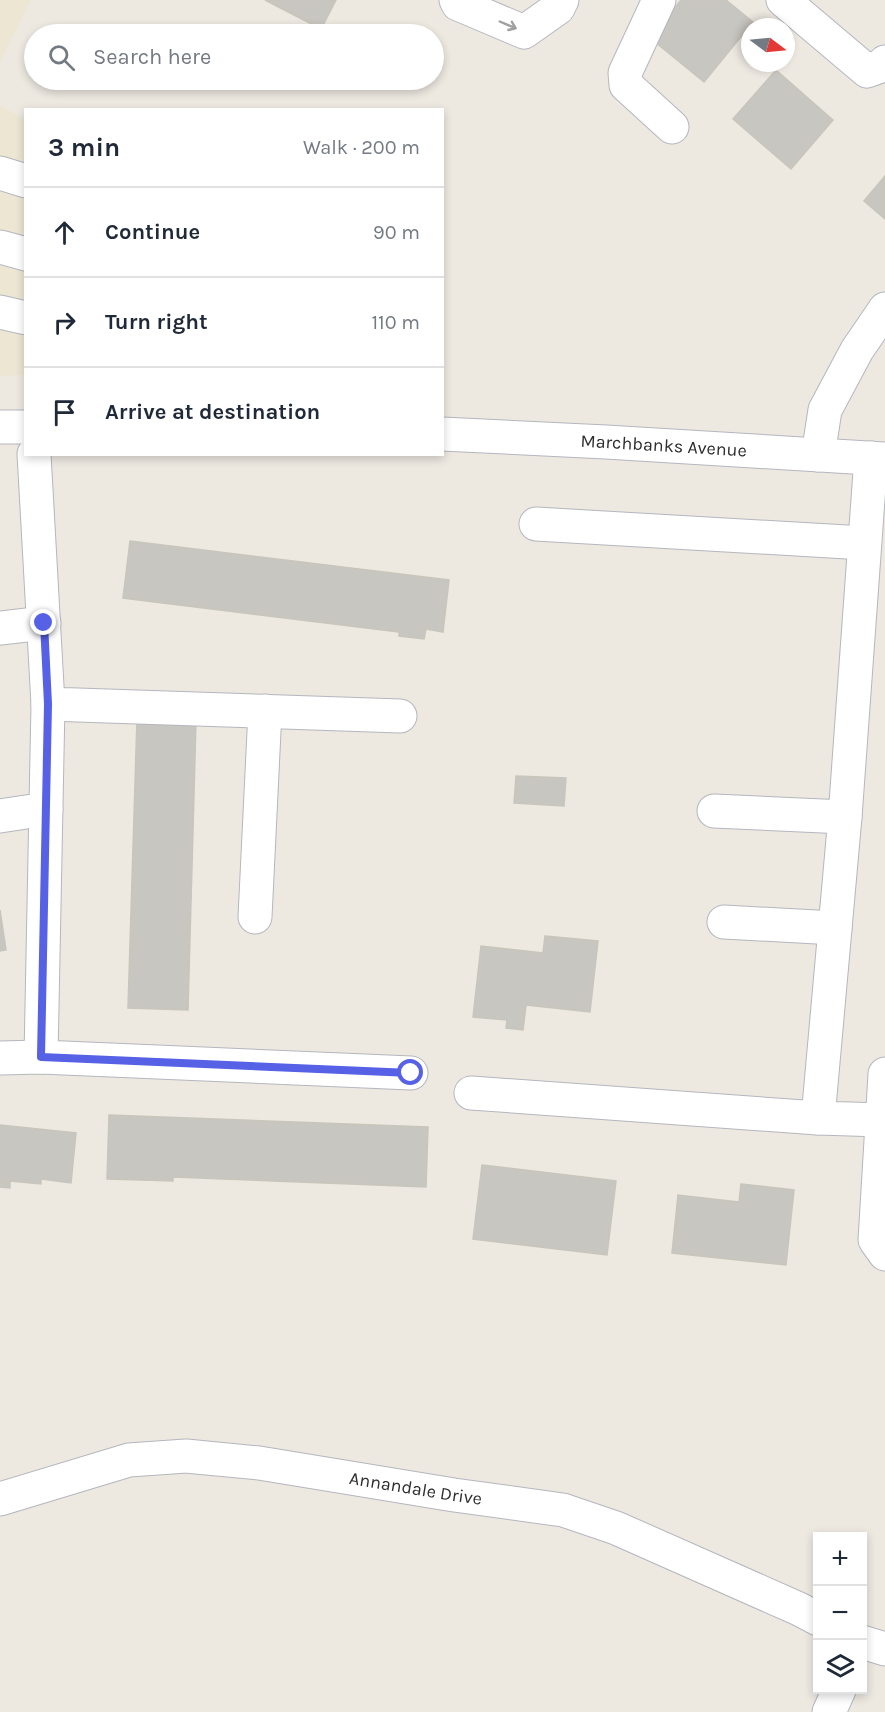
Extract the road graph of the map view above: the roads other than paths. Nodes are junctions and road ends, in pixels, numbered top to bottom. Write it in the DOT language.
graph roads {
  1 [pos="456,0"];
  2 [pos="561,0"];
  3 [pos="659,0"];
  4 [pos="795,4"];
  5 [pos="885,62"];
  6 [pos="672,127"];
  7 [pos="0,173"];
  8 [pos="24,180"];
  9 [pos="0,247"];
  10 [pos="24,253"];
  11 [pos="885,309"];
  12 [pos="0,312"];
  13 [pos="24,318"];
  14 [pos="24,427"];
  15 [pos="0,428"];
  16 [pos="444,434"];
  17 [pos="818,455"];
  18 [pos="34,456"];
  19 [pos="878,459"];
  20 [pos="536,524"];
  21 [pos="864,543"];
  22 [pos="44,623"];
  23 [pos="0,628"];
  24 [pos="48,704"];
  25 [pos="265,711"];
  26 [pos="400,716"];
  27 [pos="46,809"];
  28 [pos="714,811"];
  29 [pos="0,816"];
  30 [pos="845,817"];
  31 [pos="255,917"];
  32 [pos="724,922"];
  33 [pos="835,928"];
  34 [pos="41,1057"];
  35 [pos="0,1058"];
  36 [pos="411,1073"];
  37 [pos="885,1074"];
  38 [pos="471,1092"];
  39 [pos="818,1118"];
  40 [pos="882,1120"];
  41 [pos="885,1254"];
  42 [pos="0,1499"];
  43 [pos="813,1616"];
  44 [pos="867,1644"];
  45 [pos="885,1649"];
  46 [pos="837,1694"];
  47 [pos="829,1712"];
  1 -- 2 [label="street, one-way"];
  3 -- 6 [label="street"];
  4 -- 5 [label="street"];
  7 -- 8 [label="street"];
  9 -- 10 [label="street"];
  11 -- 17 [label="street"];
  12 -- 13 [label="street"];
  14 -- 15 [label="street"];
  16 -- 17 [label="street, Marchbanks Avenue"];
  17 -- 19 [label="street, Marchbanks Avenue"];
  18 -- 22 [label="street"];
  19 -- 21 [label="street"];
  20 -- 21 [label="street"];
  21 -- 30 [label="street"];
  22 -- 23 [label="street"];
  22 -- 24 [label="street"];
  24 -- 25 [label="street"];
  24 -- 27 [label="street"];
  25 -- 26 [label="street"];
  25 -- 31 [label="street"];
  27 -- 29 [label="street"];
  27 -- 34 [label="street"];
  28 -- 30 [label="street"];
  30 -- 33 [label="street"];
  32 -- 33 [label="street"];
  33 -- 39 [label="street"];
  34 -- 35 [label="street"];
  34 -- 36 [label="street"];
  37 -- 40 [label="street"];
  38 -- 39 [label="street"];
  39 -- 40 [label="street"];
  40 -- 41 [label="street"];
  42 -- 43 [label="street, Annandale Drive"];
  44 -- 45 [label="street"];
  46 -- 47 [label="street"];
}
